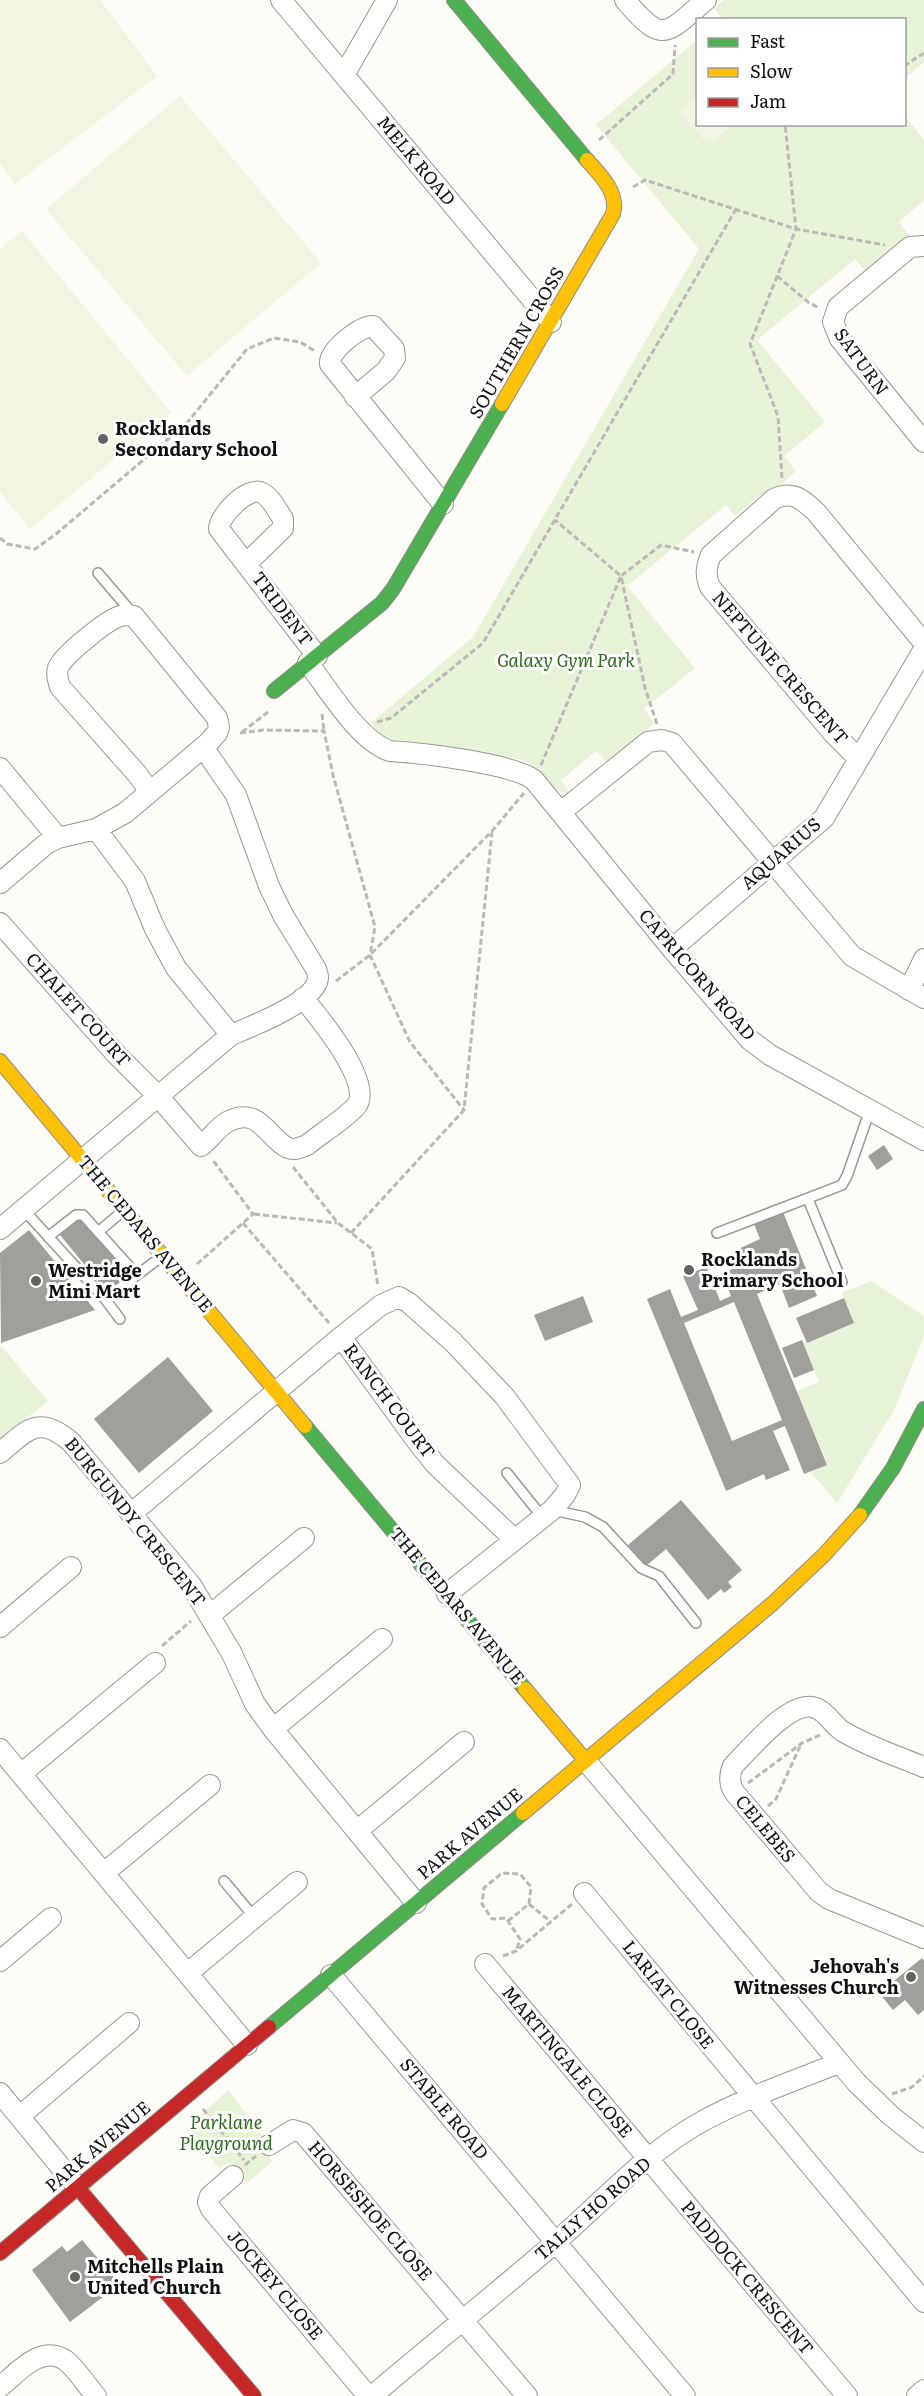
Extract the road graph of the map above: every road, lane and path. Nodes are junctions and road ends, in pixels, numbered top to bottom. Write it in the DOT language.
graph roads {
  1 [pos="281,0"];
  2 [pos="387,0"];
  3 [pos="454,0"];
  4 [pos="625,0"];
  5 [pos="706,0"];
  6 [pos="676,25"];
  7 [pos="924,53"];
  8 [pos="906,65"];
  9 [pos="344,75"];
  10 [pos="785,126"];
  11 [pos="583,154"];
  12 [pos="615,199"];
  13 [pos="736,209"];
  14 [pos="795,229"];
  15 [pos="916,248"];
  16 [pos="777,276"];
  17 [pos="833,317"];
  18 [pos="551,322"];
  19 [pos="329,359"];
  20 [pos="355,397"];
  21 [pos="924,442"];
  22 [pos="783,494"];
  23 [pos="443,504"];
  24 [pos="555,520"];
  25 [pos="0,538"];
  26 [pos="711,555"];
  27 [pos="247,563"];
  28 [pos="98,573"];
  29 [pos="621,576"];
  30 [pos="134,616"];
  31 [pos="924,643"];
  32 [pos="924,649"];
  33 [pos="313,660"];
  34 [pos="274,691"];
  35 [pos="358,728"];
  36 [pos="240,733"];
  37 [pos="662,740"];
  38 [pos="203,747"];
  39 [pos="859,759"];
  40 [pos="0,768"];
  41 [pos="534,780"];
  42 [pos="150,792"];
  43 [pos="561,812"];
  44 [pos="96,829"];
  45 [pos="493,830"];
  46 [pos="57,838"];
  47 [pos="773,862"];
  48 [pos="0,883"];
  49 [pos="0,923"];
  50 [pos="672,949"];
  51 [pos="370,955"];
  52 [pos="924,959"];
  53 [pos="318,978"];
  54 [pos="917,994"];
  55 [pos="303,998"];
  56 [pos="231,1035"];
  57 [pos="0,1061"];
  58 [pos="158,1096"];
  59 [pos="464,1110"];
  60 [pos="870,1110"];
  61 [pos="924,1140"];
  62 [pos="202,1146"];
  63 [pos="288,1148"];
  64 [pos="82,1159"];
  65 [pos="808,1199"];
  66 [pos="23,1209"];
  67 [pos="124,1210"];
  68 [pos="253,1214"];
  69 [pos="243,1223"];
  70 [pos="338,1223"];
  71 [pos="0,1229"];
  72 [pos="98,1232"];
  73 [pos="351,1233"];
  74 [pos="717,1233"];
  75 [pos="48,1236"];
  76 [pos="163,1255"];
  77 [pos="190,1270"];
  78 [pos="137,1275"];
  79 [pos="842,1282"];
  80 [pos="105,1299"];
  81 [pos="381,1305"];
  82 [pos="120,1319"];
  83 [pos="341,1337"];
  84 [pos="276,1391"];
  85 [pos="924,1408"];
  86 [pos="0,1453"];
  87 [pos="507,1473"];
  88 [pos="132,1513"];
  89 [pos="547,1514"];
  90 [pos="304,1538"];
  91 [pos="514,1539"];
  92 [pos="70,1567"];
  93 [pos="447,1594"];
  94 [pos="208,1612"];
  95 [pos="696,1623"];
  96 [pos="0,1627"];
  97 [pos="382,1639"];
  98 [pos="155,1663"];
  99 [pos="273,1729"];
  100 [pos="840,1730"];
  101 [pos="464,1742"];
  102 [pos="802,1743"];
  103 [pos="0,1749"];
  104 [pos="586,1761"];
  105 [pos="924,1767"];
  106 [pos="21,1774"];
  107 [pos="210,1785"];
  108 [pos="735,1793"];
  109 [pos="755,1817"];
  110 [pos="357,1831"];
  111 [pos="104,1873"];
  112 [pos="224,1881"];
  113 [pos="297,1882"];
  114 [pos="584,1893"];
  115 [pos="416,1903"];
  116 [pos="529,1904"];
  117 [pos="51,1918"];
  118 [pos="255,1918"];
  119 [pos="508,1921"];
  120 [pos="551,1922"];
  121 [pos="924,1938"];
  122 [pos="516,1951"];
  123 [pos="0,1961"];
  124 [pos="485,1964"];
  125 [pos="188,1973"];
  126 [pos="332,1975"];
  127 [pos="129,2023"];
  128 [pos="247,2046"];
  129 [pos="840,2063"];
  130 [pos="924,2076"];
  131 [pos="0,2093"];
  132 [pos="752,2097"];
  133 [pos="874,2100"];
  134 [pos="203,2109"];
  135 [pos="20,2116"];
  136 [pos="924,2142"];
  137 [pos="269,2145"];
  138 [pos="648,2160"];
  139 [pos="240,2170"];
  140 [pos="78,2188"];
  141 [pos="556,2242"];
  142 [pos="0,2253"];
  143 [pos="924,2302"];
  144 [pos="463,2319"];
  145 [pos="0,2387"];
  146 [pos="924,2390"];
  147 [pos="96,2396"];
  148 [pos="254,2396"];
  149 [pos="370,2396"];
  150 [pos="528,2396"];
  151 [pos="685,2396"];
  152 [pos="847,2396"];
  153 [pos="916,2396"];
  1 -- 9 [label="street, MELK ROAD"];
  2 -- 9 [label="street"];
  3 -- 11 [label="street"];
  4 -- 6 [label="street"];
  5 -- 6 [label="street"];
  6 -- 11 [label="path"];
  7 -- 8 [label="path"];
  9 -- 18 [label="street, MELK ROAD"];
  10 -- 14 [label="path"];
  11 -- 12 [label="street"];
  12 -- 13 [label="path"];
  12 -- 18 [label="street, SOUTHERN CROSS"];
  13 -- 14 [label="path"];
  13 -- 24 [label="path"];
  14 -- 15 [label="path"];
  14 -- 16 [label="path"];
  15 -- 17 [label="street, SATURN"];
  16 -- 17 [label="path"];
  16 -- 22 [label="path"];
  17 -- 21 [label="street, SATURN"];
  18 -- 23 [label="street, SOUTHERN CROSS"];
  19 -- 20 [label="street"];
  19 -- 20 [label="street"];
  19 -- 25 [label="path"];
  20 -- 23 [label="street"];
  22 -- 26 [label="street"];
  22 -- 31 [label="street"];
  23 -- 33 [label="street, SOUTHERN CROSS"];
  24 -- 29 [label="path"];
  24 -- 35 [label="path"];
  26 -- 29 [label="path"];
  26 -- 39 [label="street, NEPTUNE CRESCENT"];
  27 -- 33 [label="street, TRIDENT"];
  28 -- 30 [label="lane"];
  29 -- 37 [label="path"];
  29 -- 41 [label="path"];
  30 -- 38 [label="street"];
  30 -- 42 [label="street"];
  32 -- 39 [label="street, AQUARIUS"];
  33 -- 34 [label="street, SOUTHERN CROSS"];
  33 -- 35 [label="street, CAPRICORN ROAD"];
  35 -- 41 [label="street, CAPRICORN ROAD"];
  36 -- 51 [label="path"];
  37 -- 43 [label="street"];
  37 -- 47 [label="street"];
  38 -- 42 [label="street"];
  38 -- 53 [label="street"];
  39 -- 47 [label="street, AQUARIUS"];
  40 -- 46 [label="street"];
  41 -- 43 [label="street, CAPRICORN ROAD"];
  41 -- 45 [label="path"];
  42 -- 44 [label="street"];
  43 -- 50 [label="street, CAPRICORN ROAD"];
  44 -- 46 [label="street"];
  44 -- 56 [label="street"];
  45 -- 51 [label="path"];
  45 -- 59 [label="path"];
  46 -- 48 [label="street"];
  47 -- 50 [label="street, AQUARIUS"];
  47 -- 54 [label="street"];
  49 -- 58 [label="street, CHALET COURT"];
  50 -- 60 [label="street, CAPRICORN ROAD"];
  51 -- 53 [label="path"];
  51 -- 59 [label="path"];
  52 -- 54 [label="street"];
  53 -- 55 [label="street"];
  55 -- 56 [label="street"];
  55 -- 63 [label="street"];
  56 -- 58 [label="street"];
  57 -- 64 [label="street, THE CEDARS AVENUE"];
  58 -- 62 [label="street, CHALET COURT"];
  58 -- 64 [label="street"];
  59 -- 73 [label="path"];
  60 -- 61 [label="street, CAPRICORN ROAD"];
  60 -- 65 [label="lane"];
  62 -- 63 [label="street"];
  62 -- 68 [label="path"];
  63 -- 70 [label="path"];
  64 -- 66 [label="street"];
  64 -- 67 [label="street, THE CEDARS AVENUE"];
  65 -- 74 [label="lane"];
  65 -- 79 [label="lane"];
  66 -- 71 [label="street"];
  66 -- 75 [label="lane"];
  67 -- 72 [label="lane"];
  67 -- 76 [label="street, THE CEDARS AVENUE"];
  68 -- 69 [label="path"];
  68 -- 70 [label="path"];
  69 -- 77 [label="path"];
  69 -- 83 [label="path"];
  70 -- 73 [label="path"];
  72 -- 75 [label="lane"];
  72 -- 78 [label="lane"];
  73 -- 81 [label="path"];
  75 -- 80 [label="lane"];
  76 -- 78 [label="lane"];
  76 -- 84 [label="street, THE CEDARS AVENUE"];
  78 -- 80 [label="lane"];
  80 -- 82 [label="lane"];
  81 -- 83 [label="street"];
  81 -- 89 [label="street"];
  83 -- 84 [label="street"];
  83 -- 91 [label="street, RANCH COURT"];
  84 -- 88 [label="street"];
  84 -- 93 [label="street, THE CEDARS AVENUE"];
  85 -- 104 [label="street, PARK AVENUE"];
  86 -- 88 [label="street, BURGUNDY CRESCENT"];
  87 -- 89 [label="lane"];
  88 -- 94 [label="street, BURGUNDY CRESCENT"];
  89 -- 91 [label="street"];
  89 -- 95 [label="lane"];
  90 -- 94 [label="street"];
  91 -- 93 [label="street"];
  92 -- 96 [label="street"];
  93 -- 104 [label="street, THE CEDARS AVENUE"];
  94 -- 98 [label="path"];
  94 -- 99 [label="street, BURGUNDY CRESCENT"];
  97 -- 99 [label="street"];
  98 -- 106 [label="street"];
  99 -- 110 [label="street, BURGUNDY CRESCENT"];
  100 -- 102 [label="path"];
  100 -- 105 [label="street, CELEBES"];
  100 -- 108 [label="street, CELEBES"];
  101 -- 110 [label="street"];
  102 -- 108 [label="path"];
  102 -- 109 [label="path"];
  103 -- 106 [label="street"];
  104 -- 115 [label="street, PARK AVENUE"];
  104 -- 129 [label="street, THE CEDARS AVENUE"];
  106 -- 111 [label="street"];
  107 -- 111 [label="street"];
  108 -- 109 [label="street, CELEBES"];
  109 -- 121 [label="street, CELEBES"];
  110 -- 115 [label="street, BURGUNDY CRESCENT"];
  111 -- 125 [label="street"];
  112 -- 118 [label="lane"];
  113 -- 118 [label="street"];
  114 -- 120 [label="path"];
  114 -- 132 [label="street, LARIAT CLOSE"];
  115 -- 126 [label="street, PARK AVENUE"];
  116 -- 119 [label="path"];
  116 -- 119 [label="path"];
  116 -- 120 [label="path"];
  117 -- 123 [label="street"];
  118 -- 125 [label="street"];
  119 -- 122 [label="path"];
  120 -- 122 [label="path"];
  122 -- 124 [label="path"];
  124 -- 138 [label="street, MARTINGALE CLOSE"];
  125 -- 128 [label="street"];
  126 -- 128 [label="street, PARK AVENUE"];
  126 -- 141 [label="street, STABLE ROAD"];
  127 -- 135 [label="street"];
  128 -- 140 [label="street, PARK AVENUE"];
  129 -- 132 [label="street, TALLY HO ROAD"];
  129 -- 133 [label="street, THE CEDARS AVENUE"];
  130 -- 133 [label="path"];
  131 -- 135 [label="street"];
  132 -- 138 [label="street, TALLY HO ROAD"];
  132 -- 143 [label="street"];
  133 -- 136 [label="street, THE CEDARS AVENUE"];
  134 -- 139 [label="path"];
  135 -- 140 [label="street"];
  137 -- 139 [label="path"];
  137 -- 144 [label="street, HORSESHOE CLOSE"];
  138 -- 141 [label="street, TALLY HO ROAD"];
  138 -- 152 [label="street, PADDOCK CRESCENT"];
  139 -- 149 [label="street, JOCKEY CLOSE"];
  140 -- 142 [label="street, PARK AVENUE"];
  140 -- 148 [label="street"];
  141 -- 144 [label="street, TALLY HO ROAD"];
  141 -- 151 [label="street, STABLE ROAD"];
  144 -- 149 [label="street, TALLY HO ROAD"];
  144 -- 150 [label="street, HORSESHOE CLOSE"];
  145 -- 147 [label="street"];
  146 -- 153 [label="street"];
}
